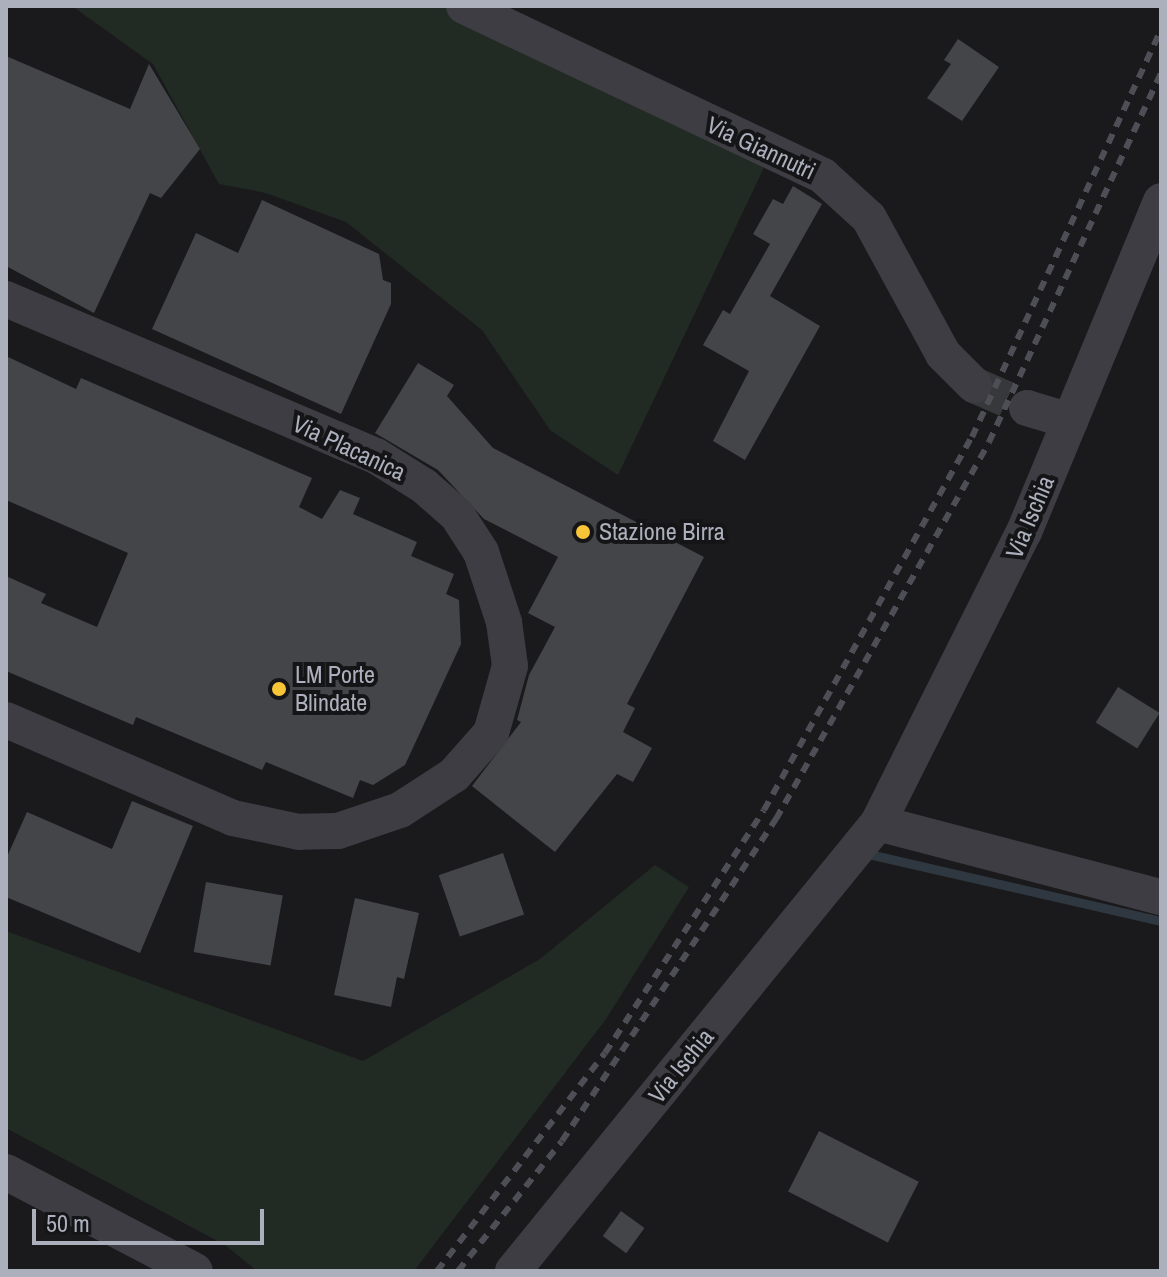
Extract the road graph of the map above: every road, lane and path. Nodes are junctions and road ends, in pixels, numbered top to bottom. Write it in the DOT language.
graph roads {
  1 [pos="464,6"];
  2 [pos="1161,201"];
  3 [pos="6,299"];
  4 [pos="974,385"];
  5 [pos="1027,408"];
  6 [pos="1070,421"];
  7 [pos="6,720"];
  8 [pos="865,843"];
  9 [pos="1161,897"];
  10 [pos="6,1172"];
  11 [pos="195,1271"];
  12 [pos="513,1271"];
  1 -- 4 [label="street, Via Giannutri"];
  2 -- 6 [label="street, Via Ischia"];
  3 -- 7 [label="street, Via Placanica"];
  5 -- 6 [label="street"];
  6 -- 8 [label="street, Via Ischia"];
  8 -- 9 [label="street"];
  8 -- 12 [label="street, Via Ischia"];
  10 -- 11 [label="street"];
}
